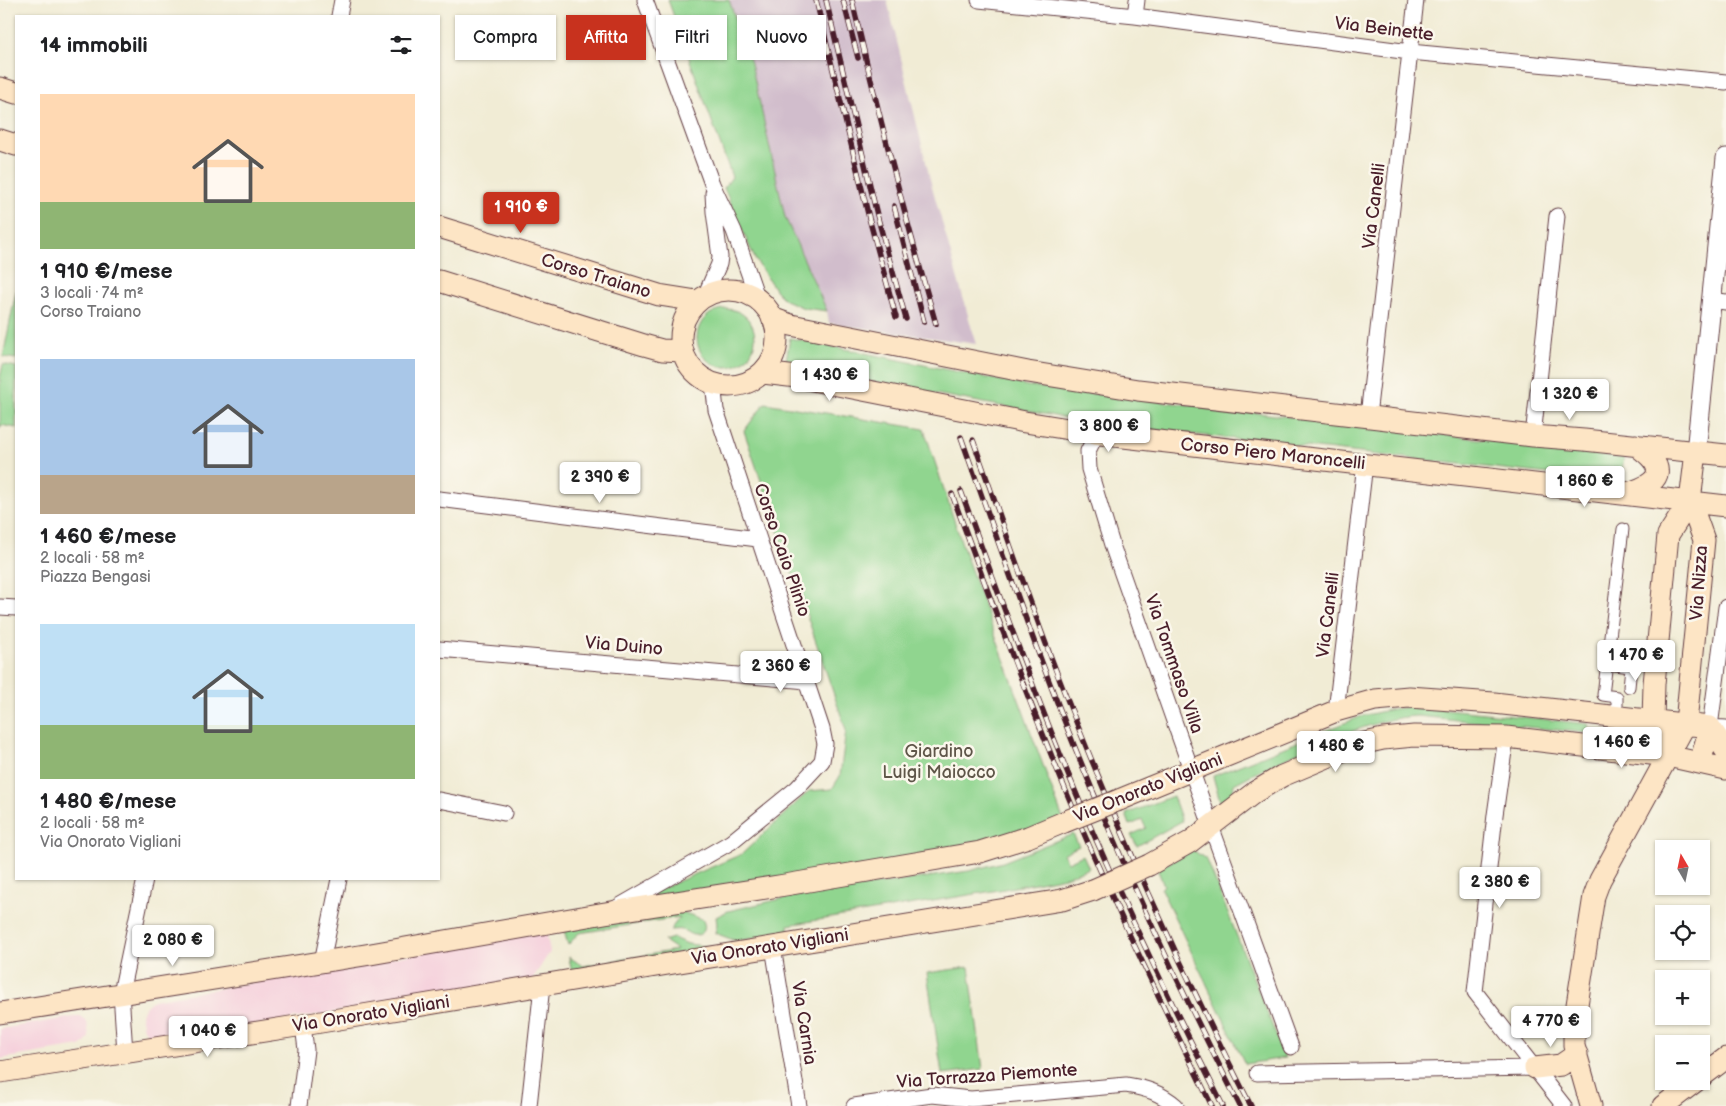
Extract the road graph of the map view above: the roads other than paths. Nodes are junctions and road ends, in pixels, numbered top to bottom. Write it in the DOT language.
graph roads {
  1 [pos="342,0"];
  2 [pos="645,0"];
  3 [pos="979,0"];
  4 [pos="1137,0"];
  5 [pos="1416,0"];
  6 [pos="338,15"];
  7 [pos="1135,16"];
  8 [pos="1410,52"];
  9 [pos="1726,82"];
  10 [pos="0,88"];
  11 [pos="15,93"];
  12 [pos="0,140"];
  13 [pos="15,145"];
  14 [pos="1726,158"];
  15 [pos="712,184"];
  16 [pos="1557,216"];
  17 [pos="440,227"];
  18 [pos="440,281"];
  19 [pos="701,299"];
  20 [pos="758,300"];
  21 [pos="1718,301"];
  22 [pos="772,318"];
  23 [pos="683,352"];
  24 [pos="763,373"];
  25 [pos="713,383"];
  26 [pos="1368,416"];
  27 [pos="1097,433"];
  28 [pos="1533,436"];
  29 [pos="1636,445"];
  30 [pos="1696,452"];
  31 [pos="1726,455"];
  32 [pos="1365,464"];
  33 [pos="1624,494"];
  34 [pos="440,499"];
  35 [pos="1690,501"];
  36 [pos="1726,506"];
  37 [pos="1623,529"];
  38 [pos="758,539"];
  39 [pos="0,607"];
  40 [pos="1726,607"];
  41 [pos="15,608"];
  42 [pos="440,650"];
  43 [pos="1607,664"];
  44 [pos="807,681"];
  45 [pos="1628,687"];
  46 [pos="1616,706"];
  47 [pos="1336,711"];
  48 [pos="1653,720"];
  49 [pos="1686,723"];
  50 [pos="1718,727"];
  51 [pos="1506,737"];
  52 [pos="1726,751"];
  53 [pos="1668,756"];
  54 [pos="1700,763"];
  55 [pos="1726,769"];
  56 [pos="1191,770"];
  57 [pos="440,800"];
  58 [pos="504,814"];
  59 [pos="1211,826"];
  60 [pos="146,880"];
  61 [pos="339,880"];
  62 [pos="605,913"];
  63 [pos="773,947"];
  64 [pos="322,962"];
  65 [pos="542,986"];
  66 [pos="121,993"];
  67 [pos="0,1013"];
  68 [pos="303,1026"];
  69 [pos="1291,1047"];
  70 [pos="125,1052"];
  71 [pos="1577,1054"];
  72 [pos="1726,1058"];
  73 [pos="1535,1068"];
  74 [pos="1710,1070"];
  75 [pos="0,1072"];
  76 [pos="1257,1073"];
  77 [pos="1684,1090"];
  78 [pos="299,1106"];
  79 [pos="529,1106"];
  80 [pos="799,1106"];
  81 [pos="854,1106"];
  82 [pos="1176,1106"];
  83 [pos="1564,1106"];
  84 [pos="1592,1106"];
  85 [pos="1663,1106"];
  1 -- 6 [label="street"];
  2 -- 15 [label="street"];
  3 -- 7 [label="street, Via Beinette"];
  4 -- 7 [label="street"];
  5 -- 8 [label="street, Via Canelli"];
  7 -- 8 [label="street, Via Beinette"];
  8 -- 9 [label="street, Via Beinette"];
  8 -- 26 [label="street, Via Canelli"];
  10 -- 11 [label="main road"];
  12 -- 13 [label="main road"];
  14 -- 21 [label="street, Via Nizza"];
  15 -- 19 [label="street"];
  15 -- 20 [label="street"];
  16 -- 28 [label="street"];
  17 -- 19 [label="main road, Corso Traiano"];
  18 -- 23 [label="main road"];
  19 -- 20 [label="main road"];
  19 -- 23 [label="main road"];
  20 -- 22 [label="main road"];
  21 -- 30 [label="street, Via Nizza"];
  22 -- 24 [label="main road"];
  22 -- 26 [label="main road"];
  23 -- 25 [label="main road"];
  24 -- 25 [label="main road"];
  24 -- 27 [label="main road, Corso Piero Maroncelli"];
  25 -- 38 [label="street, Corso Caio Plinio"];
  26 -- 28 [label="main road"];
  27 -- 32 [label="main road, Corso Piero Maroncelli"];
  27 -- 56 [label="street, Via Tommaso Villa"];
  28 -- 29 [label="main road"];
  29 -- 30 [label="main road"];
  29 -- 33 [label="main road"];
  30 -- 31 [label="main road"];
  30 -- 35 [label="main road, Via Nizza"];
  32 -- 33 [label="main road, Corso Piero Maroncelli"];
  32 -- 47 [label="street, Via Canelli"];
  33 -- 35 [label="main road, Corso Piero Maroncelli"];
  34 -- 38 [label="street"];
  35 -- 36 [label="main road, Corso Piero Maroncelli"];
  35 -- 48 [label="main road, Via Nizza"];
  35 -- 49 [label="main road, Via Nizza"];
  37 -- 43 [label="street"];
  38 -- 44 [label="street, Corso Caio Plinio"];
  39 -- 41 [label="street"];
  40 -- 50 [label="street, Via Nizza"];
  42 -- 44 [label="street, Via Duino"];
  43 -- 45 [label="street"];
  43 -- 46 [label="street"];
  44 -- 62 [label="street, Corso Caio Plinio"];
  47 -- 48 [label="main road, Via Onorato Vigliani"];
  47 -- 56 [label="main road, Via Onorato Vigliani"];
  48 -- 49 [label="main road, Via Onorato Vigliani"];
  48 -- 53 [label="main road, Via Nizza"];
  49 -- 50 [label="main road, Via Onorato Vigliani"];
  49 -- 53 [label="main road, Via Nizza"];
  50 -- 52 [label="main road"];
  50 -- 54 [label="main road"];
  51 -- 53 [label="main road, Via Onorato Vigliani"];
  51 -- 59 [label="main road, Via Onorato Vigliani"];
  51 -- 73 [label="street"];
  53 -- 54 [label="main road, Via Onorato Vigliani"];
  53 -- 71 [label="main road"];
  54 -- 55 [label="main road, Via Onorato Vigliani"];
  56 -- 59 [label="street, Via Tommaso Villa"];
  56 -- 62 [label="main road, Via Onorato Vigliani, bridge"];
  57 -- 58 [label="street"];
  59 -- 63 [label="main road, Via Onorato Vigliani, bridge"];
  59 -- 69 [label="street, Via Tommaso Villa"];
  60 -- 66 [label="street"];
  61 -- 64 [label="street"];
  62 -- 64 [label="main road, Via Onorato Vigliani"];
  63 -- 65 [label="main road, Via Onorato Vigliani"];
  63 -- 80 [label="street, Via Carnia"];
  64 -- 66 [label="main road, Via Onorato Vigliani"];
  65 -- 68 [label="main road, Via Onorato Vigliani"];
  65 -- 79 [label="street"];
  66 -- 67 [label="main road, Via Onorato Vigliani"];
  66 -- 70 [label="street"];
  68 -- 70 [label="main road, Via Onorato Vigliani"];
  68 -- 78 [label="street"];
  70 -- 75 [label="main road, Via Onorato Vigliani"];
  71 -- 73 [label="main road"];
  71 -- 84 [label="main road"];
  72 -- 74 [label="main road"];
  73 -- 76 [label="street"];
  73 -- 83 [label="street"];
  77 -- 85 [label="main road"];
  81 -- 82 [label="street, Via Torrazza Piemonte"];
}
